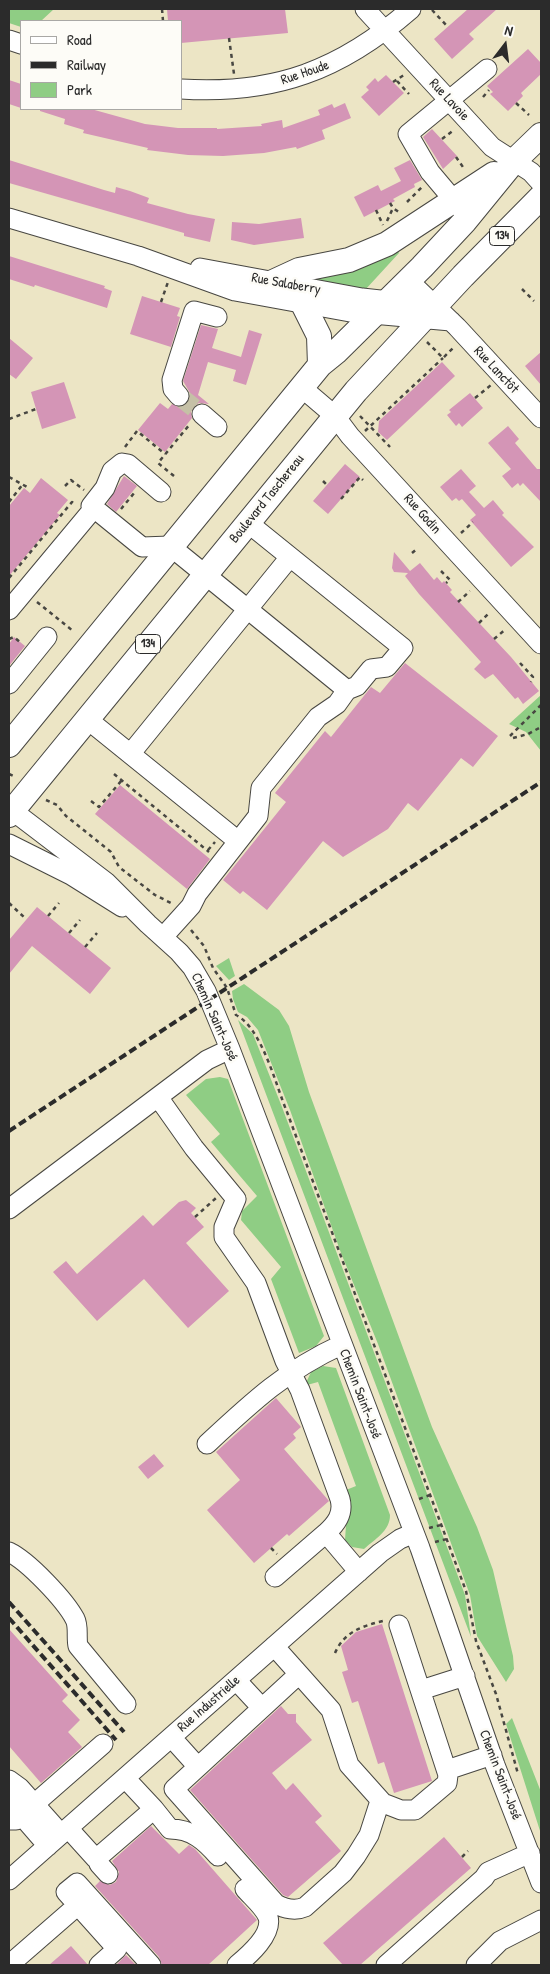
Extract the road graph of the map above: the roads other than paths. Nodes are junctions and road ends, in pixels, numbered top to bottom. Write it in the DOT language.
graph roads {
  1 [pos="365,9"];
  2 [pos="411,9"];
  3 [pos="385,30"];
  4 [pos="488,69"];
  5 [pos="182,89"];
  6 [pos="450,101"];
  7 [pos="541,135"];
  8 [pos="514,161"];
  9 [pos="541,183"];
  10 [pos="541,197"];
  11 [pos="461,209"];
  12 [pos="9,218"];
  13 [pos="138,256"];
  14 [pos="408,280"];
  15 [pos="272,282"];
  16 [pos="303,304"];
  17 [pos="380,307"];
  18 [pos="437,315"];
  19 [pos="217,318"];
  20 [pos="320,365"];
  21 [pos="301,387"];
  22 [pos="179,396"];
  23 [pos="335,416"];
  24 [pos="196,418"];
  25 [pos="541,418"];
  26 [pos="217,427"];
  27 [pos="161,492"];
  28 [pos="83,500"];
  29 [pos="247,522"];
  30 [pos="170,546"];
  31 [pos="290,557"];
  32 [pos="205,573"];
  33 [pos="248,609"];
  34 [pos="9,610"];
  35 [pos="47,637"];
  36 [pos="541,644"];
  37 [pos="9,684"];
  38 [pos="348,690"];
  39 [pos="87,718"];
  40 [pos="9,745"];
  41 [pos="131,753"];
  42 [pos="10,811"];
  43 [pos="238,841"];
  44 [pos="9,844"];
  45 [pos="148,924"];
  46 [pos="163,938"];
  47 [pos="230,1049"];
  48 [pos="158,1097"];
  49 [pos="9,1209"];
  50 [pos="341,1345"];
  51 [pos="291,1375"];
  52 [pos="207,1444"];
  53 [pos="326,1533"];
  54 [pos="414,1533"];
  55 [pos="9,1552"];
  56 [pos="359,1572"];
  57 [pos="275,1577"];
  58 [pos="391,1623"];
  59 [pos="274,1646"];
  60 [pos="299,1674"];
  61 [pos="465,1676"];
  62 [pos="236,1680"];
  63 [pos="421,1690"];
  64 [pos="126,1704"];
  65 [pos="262,1708"];
  66 [pos="171,1737"];
  67 [pos="103,1744"];
  68 [pos="492,1755"];
  69 [pos="198,1767"];
  70 [pos="448,1770"];
  71 [pos="125,1778"];
  72 [pos="9,1780"];
  73 [pos="9,1801"];
  74 [pos="380,1802"];
  75 [pos="154,1809"];
  76 [pos="21,1813"];
  77 [pos="59,1836"];
  78 [pos="530,1853"];
  79 [pos="101,1866"];
  80 [pos="9,1880"];
  81 [pos="77,1883"];
  82 [pos="541,1883"];
  83 [pos="78,1905"];
  84 [pos="541,1920"];
  85 [pos="9,1965"];
  86 [pos="99,1965"];
  87 [pos="151,1965"];
  88 [pos="238,1965"];
  89 [pos="386,1965"];
  90 [pos="476,1965"];
  1 -- 3 [label="street, Rue Lavoie"];
  2 -- 3 [label="street, Rue Houde"];
  3 -- 5 [label="street, Rue Houde"];
  3 -- 6 [label="street, Rue Lavoie"];
  4 -- 6 [label="street"];
  6 -- 8 [label="street, Rue Lavoie"];
  6 -- 11 [label="street"];
  7 -- 8 [label="main road"];
  8 -- 9 [label="street, Rue Lavoie"];
  8 -- 11 [label="main road"];
  10 -- 18 [label="main road, Boulevard Taschereau / 134"];
  11 -- 14 [label="main road"];
  11 -- 15 [label="main road"];
  12 -- 13 [label="street, Rue Salaberry"];
  13 -- 15 [label="street, Rue Salaberry"];
  13 -- 16 [label="street, Rue Salaberry"];
  14 -- 17 [label="main road"];
  14 -- 18 [label="street, Rue Lanctôt"];
  15 -- 17 [label="street, Rue Salaberry"];
  16 -- 17 [label="street, Rue Salaberry"];
  16 -- 20 [label="main road"];
  17 -- 18 [label="street, Rue Salaberry"];
  17 -- 20 [label="main road"];
  18 -- 23 [label="main road, Boulevard Taschereau / 134"];
  18 -- 25 [label="street, Rue Lanctôt"];
  19 -- 22 [label="street"];
  20 -- 21 [label="main road"];
  21 -- 23 [label="street, Rue Godin"];
  21 -- 30 [label="main road"];
  23 -- 29 [label="main road, Boulevard Taschereau / 134"];
  23 -- 36 [label="street, Rue Godin"];
  24 -- 26 [label="street"];
  27 -- 28 [label="street"];
  29 -- 31 [label="street"];
  29 -- 32 [label="main road, Boulevard Taschereau / 134"];
  30 -- 32 [label="street"];
  30 -- 34 [label="street"];
  30 -- 40 [label="main road"];
  31 -- 33 [label="street"];
  31 -- 38 [label="street"];
  32 -- 33 [label="street"];
  32 -- 39 [label="main road, Boulevard Taschereau / 134"];
  33 -- 38 [label="street"];
  33 -- 41 [label="street"];
  35 -- 37 [label="street"];
  38 -- 43 [label="street"];
  39 -- 41 [label="street"];
  39 -- 42 [label="main road, Boulevard Taschereau / 134"];
  41 -- 43 [label="street"];
  42 -- 45 [label="street, Chemin Saint-José"];
  43 -- 46 [label="street"];
  44 -- 45 [label="street, Chemin Saint-José"];
  45 -- 46 [label="street, Chemin Saint-José"];
  46 -- 47 [label="street, Chemin Saint-José"];
  47 -- 48 [label="street"];
  47 -- 50 [label="street, Chemin Saint-José"];
  48 -- 49 [label="street"];
  48 -- 51 [label="street"];
  50 -- 51 [label="street"];
  50 -- 54 [label="street, Chemin Saint-José"];
  51 -- 52 [label="street"];
  51 -- 53 [label="street"];
  53 -- 56 [label="street"];
  53 -- 57 [label="street"];
  54 -- 56 [label="street, Rue Industrielle"];
  54 -- 61 [label="street, Chemin Saint-José"];
  55 -- 64 [label="street"];
  56 -- 59 [label="street, Rue Industrielle"];
  58 -- 63 [label="street"];
  59 -- 60 [label="street"];
  59 -- 62 [label="street, Rue Industrielle"];
  60 -- 65 [label="street"];
  60 -- 74 [label="street"];
  61 -- 63 [label="street"];
  61 -- 68 [label="street, Chemin Saint-José"];
  62 -- 65 [label="street"];
  62 -- 66 [label="street, Rue Industrielle"];
  63 -- 70 [label="street"];
  65 -- 69 [label="street"];
  66 -- 69 [label="street"];
  66 -- 71 [label="street, Rue Industrielle"];
  67 -- 76 [label="street"];
  68 -- 70 [label="street"];
  68 -- 78 [label="street, Chemin Saint-José"];
  69 -- 74 [label="street"];
  70 -- 74 [label="street"];
  71 -- 75 [label="street"];
  71 -- 77 [label="street, Rue Industrielle"];
  72 -- 76 [label="street"];
  73 -- 76 [label="street"];
  75 -- 79 [label="street"];
  75 -- 88 [label="street"];
  76 -- 77 [label="street"];
  77 -- 79 [label="street"];
  77 -- 80 [label="street, Rue Industrielle"];
  78 -- 82 [label="street, Chemin Saint-José"];
  78 -- 89 [label="street"];
  79 -- 81 [label="street"];
  81 -- 83 [label="street"];
  81 -- 87 [label="street"];
  83 -- 85 [label="street"];
  83 -- 86 [label="street"];
  84 -- 90 [label="street"];
}
